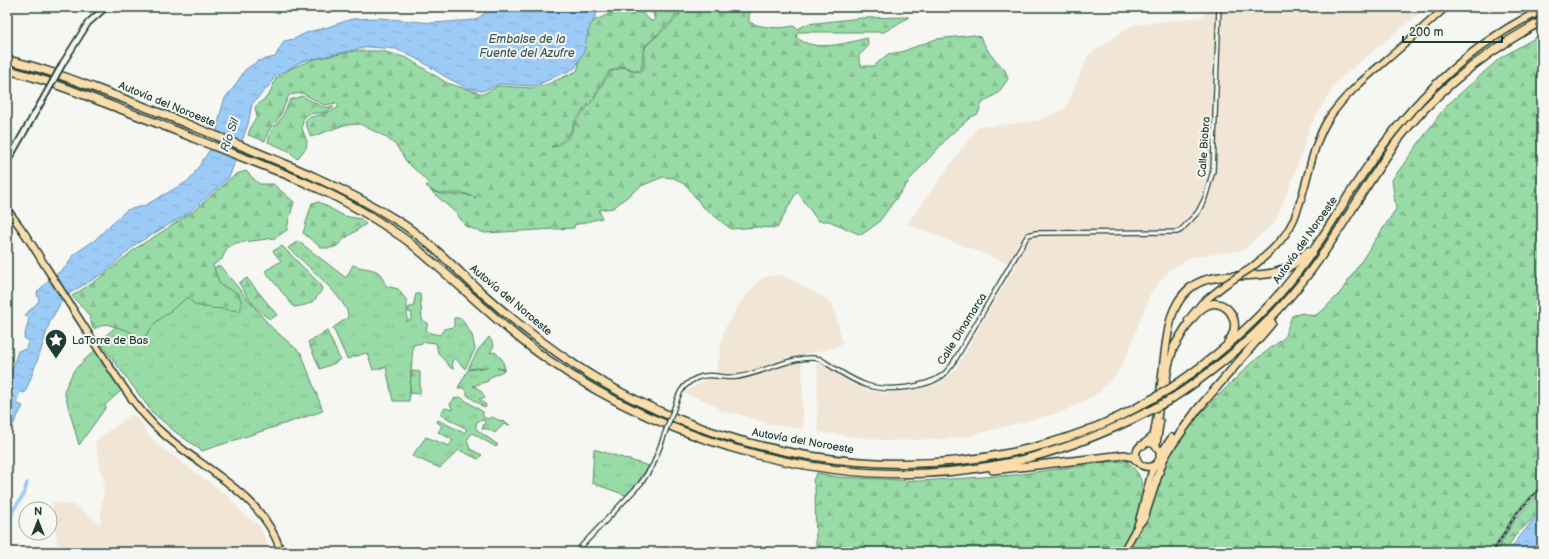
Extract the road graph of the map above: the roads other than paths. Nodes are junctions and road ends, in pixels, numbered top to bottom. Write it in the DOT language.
graph roads {
  1 [pos="106,7"];
  2 [pos="1219,7"];
  3 [pos="1446,7"];
  4 [pos="1542,10"];
  5 [pos="1542,21"];
  6 [pos="7,60"];
  7 [pos="7,70"];
  8 [pos="7,162"];
  9 [pos="1366,169"];
  10 [pos="1361,196"];
  11 [pos="7,210"];
  12 [pos="1036,233"];
  13 [pos="1174,346"];
  14 [pos="1170,387"];
  15 [pos="1198,410"];
  16 [pos="1159,424"];
  17 [pos="1146,444"];
  18 [pos="1156,447"];
  19 [pos="1160,455"];
  20 [pos="1139,463"];
  21 [pos="1155,465"];
  22 [pos="863,472"];
  23 [pos="1148,484"];
  24 [pos="1138,525"];
  25 [pos="281,552"];
  26 [pos="576,552"];
  27 [pos="1123,552"];
  1 -- 8 [label="street, bridge"];
  2 -- 12 [label="street, Calle Biobra"];
  3 -- 13 [label="highway, bridge"];
  4 -- 9 [label="highway, Autovía del Noroeste"];
  5 -- 10 [label="highway, Autovía del Noroeste"];
  6 -- 14 [label="highway, Autovía del Noroeste, bridge"];
  7 -- 22 [label="highway, Autovía del Noroeste"];
  9 -- 14 [label="highway, Autovía del Noroeste"];
  9 -- 17 [label="highway"];
  10 -- 15 [label="highway"];
  10 -- 22 [label="highway, Autovía del Noroeste, bridge"];
  11 -- 25 [label="highway"];
  12 -- 26 [label="street, Calle Dinamarca, bridge"];
  13 -- 14 [label="highway"];
  13 -- 16 [label="highway"];
  15 -- 19 [label="highway"];
  15 -- 24 [label="highway"];
  16 -- 17 [label="highway"];
  16 -- 18 [label="highway"];
  17 -- 18 [label="highway"];
  17 -- 20 [label="highway"];
  18 -- 19 [label="highway"];
  19 -- 21 [label="highway"];
  20 -- 21 [label="highway"];
  20 -- 22 [label="highway"];
  20 -- 23 [label="highway"];
  21 -- 23 [label="highway"];
  23 -- 24 [label="highway"];
  24 -- 27 [label="highway"];
}
